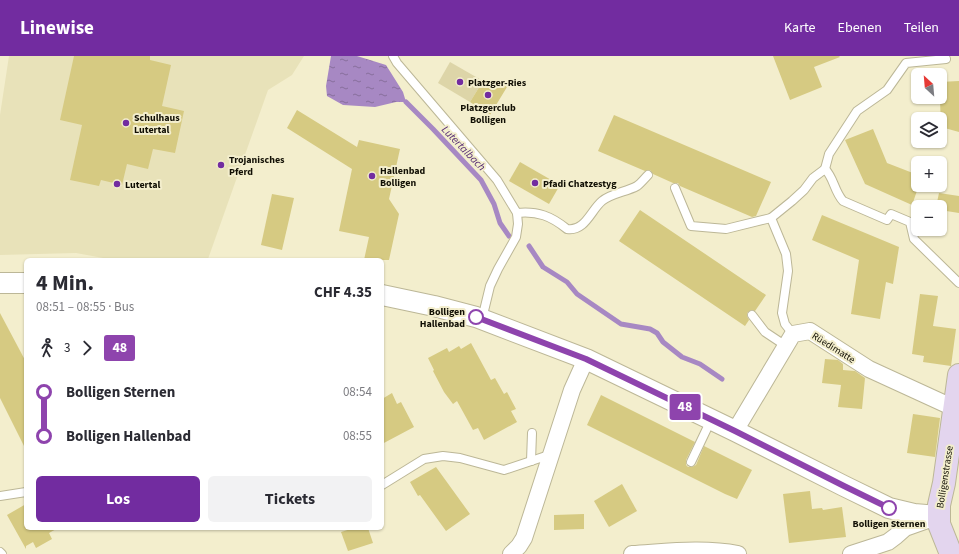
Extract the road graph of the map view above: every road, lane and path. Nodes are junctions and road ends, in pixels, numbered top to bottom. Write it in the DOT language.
graph roads {
  1 [pos="393,56"];
  2 [pos="946,59"];
  3 [pos="825,169"];
  4 [pos="648,175"];
  5 [pos="675,188"];
  6 [pos="517,213"];
  7 [pos="771,218"];
  8 [pos="0,283"];
  9 [pos="24,283"];
  10 [pos="959,283"];
  11 [pos="384,295"];
  12 [pos="752,315"];
  13 [pos="482,319"];
  14 [pos="789,340"];
  15 [pos="586,359"];
  16 [pos="959,375"];
  17 [pos="954,408"];
  18 [pos="711,420"];
  19 [pos="735,431"];
  20 [pos="532,434"];
  21 [pos="552,454"];
  22 [pos="531,461"];
  23 [pos="690,462"];
  24 [pos="384,484"];
  25 [pos="24,492"];
  26 [pos="0,496"];
  27 [pos="938,516"];
  28 [pos="514,554"];
  29 [pos="632,554"];
  30 [pos="738,554"];
  31 [pos="851,554"];
  32 [pos="951,554"];
  1 -- 6 [label="lane"];
  2 -- 3 [label="lane"];
  3 -- 7 [label="lane"];
  3 -- 10 [label="lane"];
  4 -- 6 [label="lane"];
  5 -- 7 [label="lane"];
  6 -- 13 [label="lane"];
  7 -- 14 [label="lane"];
  8 -- 9 [label="street"];
  11 -- 13 [label="street"];
  12 -- 14 [label="lane"];
  13 -- 15 [label="street"];
  14 -- 17 [label="street, Rüedimatte"];
  14 -- 19 [label="street"];
  15 -- 18 [label="street"];
  15 -- 21 [label="street"];
  16 -- 17 [label="main road, Bolligenstrasse"];
  17 -- 27 [label="main road, Bolligenstrasse"];
  18 -- 19 [label="street"];
  18 -- 23 [label="lane"];
  19 -- 27 [label="street"];
  20 -- 22 [label="lane"];
  21 -- 22 [label="lane"];
  21 -- 28 [label="street"];
  22 -- 24 [label="lane"];
  25 -- 26 [label="lane"];
  27 -- 31 [label="street"];
  27 -- 32 [label="main road, Bolligenstrasse"];
  29 -- 30 [label="street"];
}
